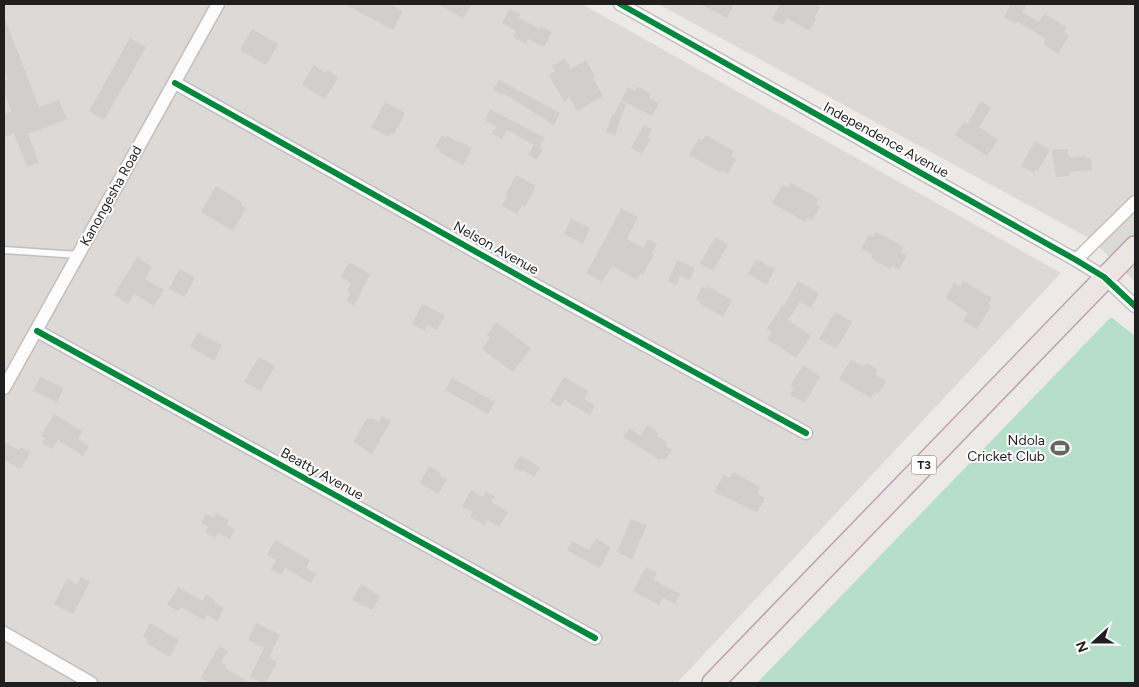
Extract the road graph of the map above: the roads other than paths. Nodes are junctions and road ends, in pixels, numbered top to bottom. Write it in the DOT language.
graph roads {
  1 [pos="218,4"];
  2 [pos="620,4"];
  3 [pos="175,83"];
  4 [pos="1135,202"];
  5 [pos="1135,246"];
  6 [pos="4,250"];
  7 [pos="78,255"];
  8 [pos="1076,260"];
  9 [pos="1104,277"];
  10 [pos="1135,306"];
  11 [pos="37,331"];
  12 [pos="4,388"];
  13 [pos="806,433"];
  14 [pos="4,633"];
  15 [pos="595,638"];
  16 [pos="91,683"];
  17 [pos="713,683"];
  1 -- 3 [label="street, Kanongesha Road"];
  2 -- 8 [label="street, Independence Avenue"];
  3 -- 7 [label="street, Kanongesha Road"];
  3 -- 13 [label="street, Nelson Avenue"];
  4 -- 8 [label="street"];
  5 -- 9 [label="highway, T3"];
  6 -- 7 [label="lane"];
  7 -- 11 [label="street, Kanongesha Road"];
  8 -- 9 [label="street, Independence Avenue"];
  9 -- 10 [label="street, Independence Avenue"];
  9 -- 17 [label="highway, T3"];
  11 -- 12 [label="street, Kanongesha Road"];
  11 -- 15 [label="street, Beatty Avenue"];
  14 -- 16 [label="street"];
}
